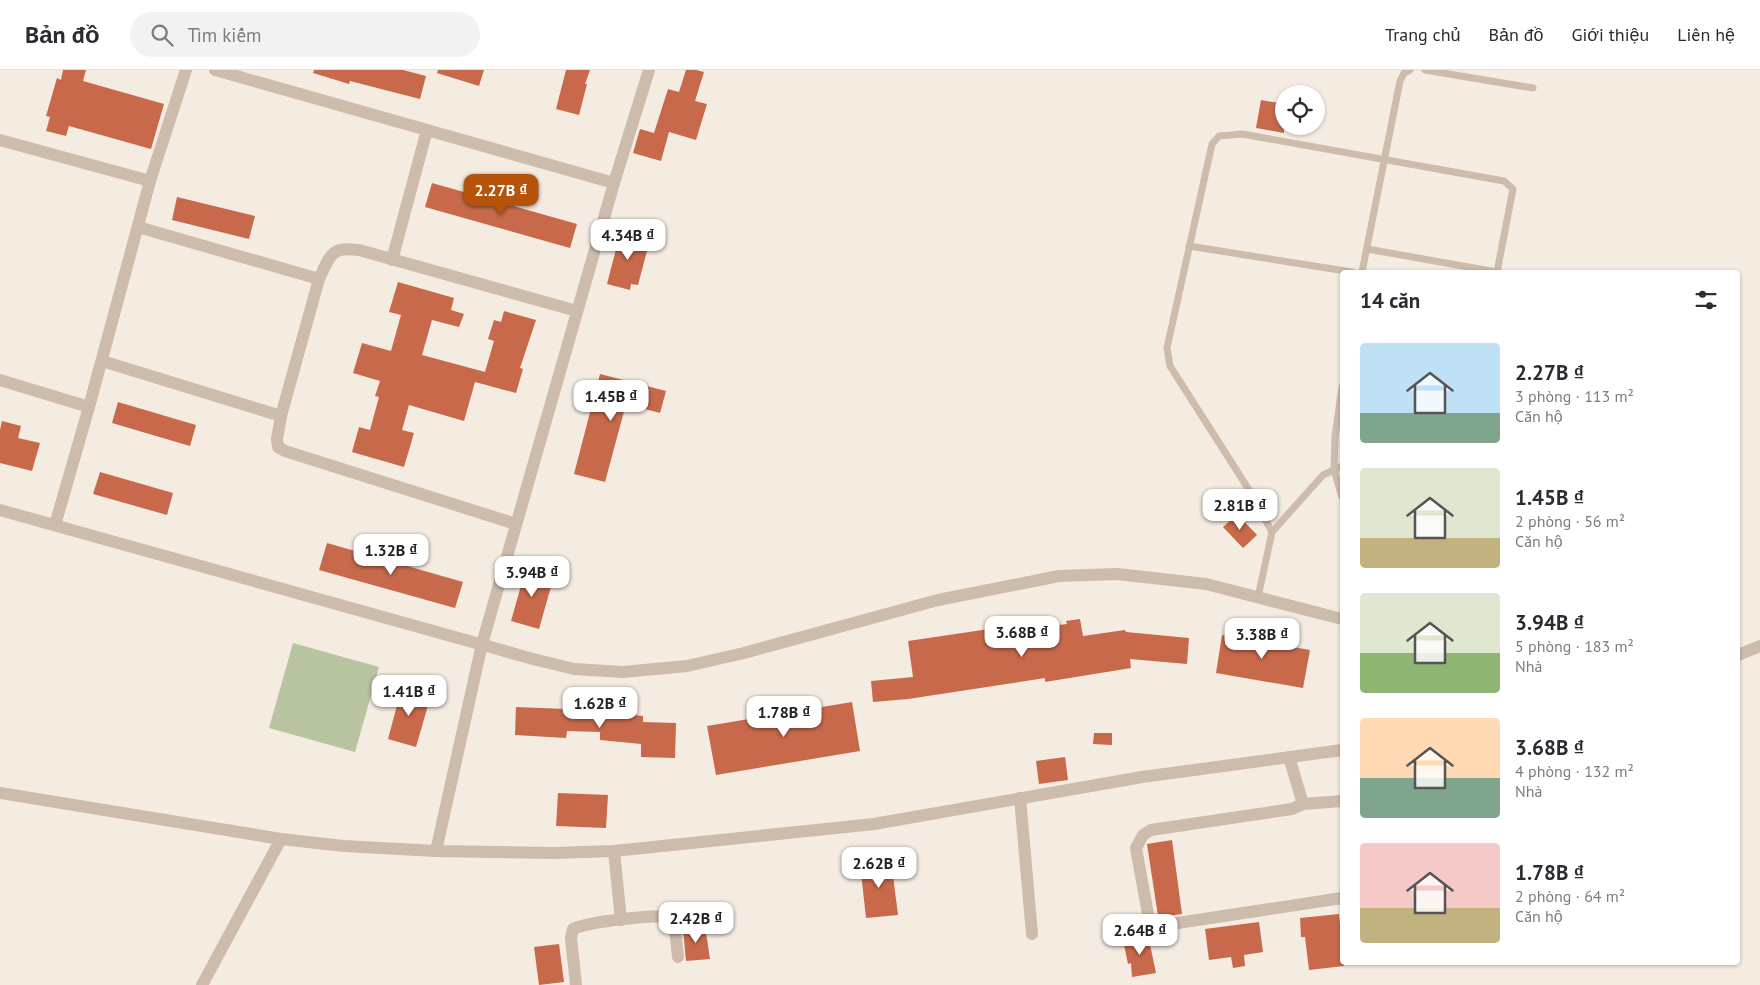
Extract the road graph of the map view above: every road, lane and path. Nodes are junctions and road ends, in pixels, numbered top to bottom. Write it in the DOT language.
graph roads {
  1 [pos="186,70"];
  2 [pos="215,70"];
  3 [pos="649,70"];
  4 [pos="1410,70"];
  5 [pos="1425,70"];
  6 [pos="1533,88"];
  7 [pos="427,130"];
  8 [pos="0,140"];
  9 [pos="1384,160"];
  10 [pos="150,181"];
  11 [pos="614,183"];
  12 [pos="138,228"];
  13 [pos="1189,246"];
  14 [pos="1367,249"];
  15 [pos="392,260"];
  16 [pos="1340,270"];
  17 [pos="1362,270"];
  18 [pos="1486,270"];
  19 [pos="1497,270"];
  20 [pos="319,279"];
  21 [pos="577,311"];
  22 [pos="102,361"];
  23 [pos="0,380"];
  24 [pos="1340,401"];
  25 [pos="89,406"];
  26 [pos="281,416"];
  27 [pos="1340,467"];
  28 [pos="1334,470"];
  29 [pos="1340,490"];
  30 [pos="0,510"];
  31 [pos="516,524"];
  32 [pos="55,525"];
  33 [pos="1272,532"];
  34 [pos="1258,597"];
  35 [pos="1340,618"];
  36 [pos="482,644"];
  37 [pos="1760,646"];
  38 [pos="1740,654"];
  39 [pos="1340,750"];
  40 [pos="1289,757"];
  41 [pos="0,793"];
  42 [pos="1020,798"];
  43 [pos="1340,800"];
  44 [pos="1303,804"];
  45 [pos="281,839"];
  46 [pos="436,851"];
  47 [pos="614,851"];
  48 [pos="1340,898"];
  49 [pos="621,920"];
  50 [pos="1032,934"];
  51 [pos="678,957"];
  52 [pos="202,985"];
  53 [pos="576,985"];
  1 -- 10 [label="street"];
  2 -- 7 [label="street"];
  3 -- 11 [label="street"];
  4 -- 9 [label="lane"];
  5 -- 6 [label="lane"];
  7 -- 11 [label="street"];
  7 -- 15 [label="street"];
  8 -- 10 [label="street"];
  9 -- 13 [label="lane"];
  9 -- 14 [label="lane"];
  9 -- 19 [label="lane"];
  10 -- 12 [label="street"];
  11 -- 21 [label="street"];
  12 -- 20 [label="street"];
  12 -- 22 [label="street"];
  13 -- 16 [label="lane"];
  13 -- 33 [label="lane"];
  14 -- 17 [label="lane"];
  14 -- 18 [label="lane"];
  15 -- 20 [label="street"];
  15 -- 21 [label="street"];
  20 -- 26 [label="street"];
  21 -- 31 [label="street"];
  22 -- 25 [label="street"];
  22 -- 26 [label="street"];
  23 -- 25 [label="street"];
  24 -- 28 [label="lane"];
  25 -- 32 [label="street"];
  26 -- 31 [label="street"];
  27 -- 28 [label="lane"];
  28 -- 29 [label="lane"];
  28 -- 33 [label="lane"];
  30 -- 32 [label="street"];
  31 -- 36 [label="street"];
  32 -- 36 [label="street"];
  33 -- 34 [label="lane"];
  34 -- 35 [label="street"];
  34 -- 36 [label="street"];
  36 -- 46 [label="street"];
  37 -- 38 [label="street"];
  39 -- 40 [label="street"];
  40 -- 42 [label="street"];
  40 -- 44 [label="street"];
  41 -- 45 [label="street"];
  42 -- 47 [label="street"];
  42 -- 50 [label="street"];
  43 -- 44 [label="street"];
  44 -- 48 [label="street"];
  45 -- 46 [label="street"];
  45 -- 52 [label="street"];
  46 -- 47 [label="street"];
  47 -- 49 [label="street"];
  49 -- 51 [label="street"];
  49 -- 53 [label="street"];
}
